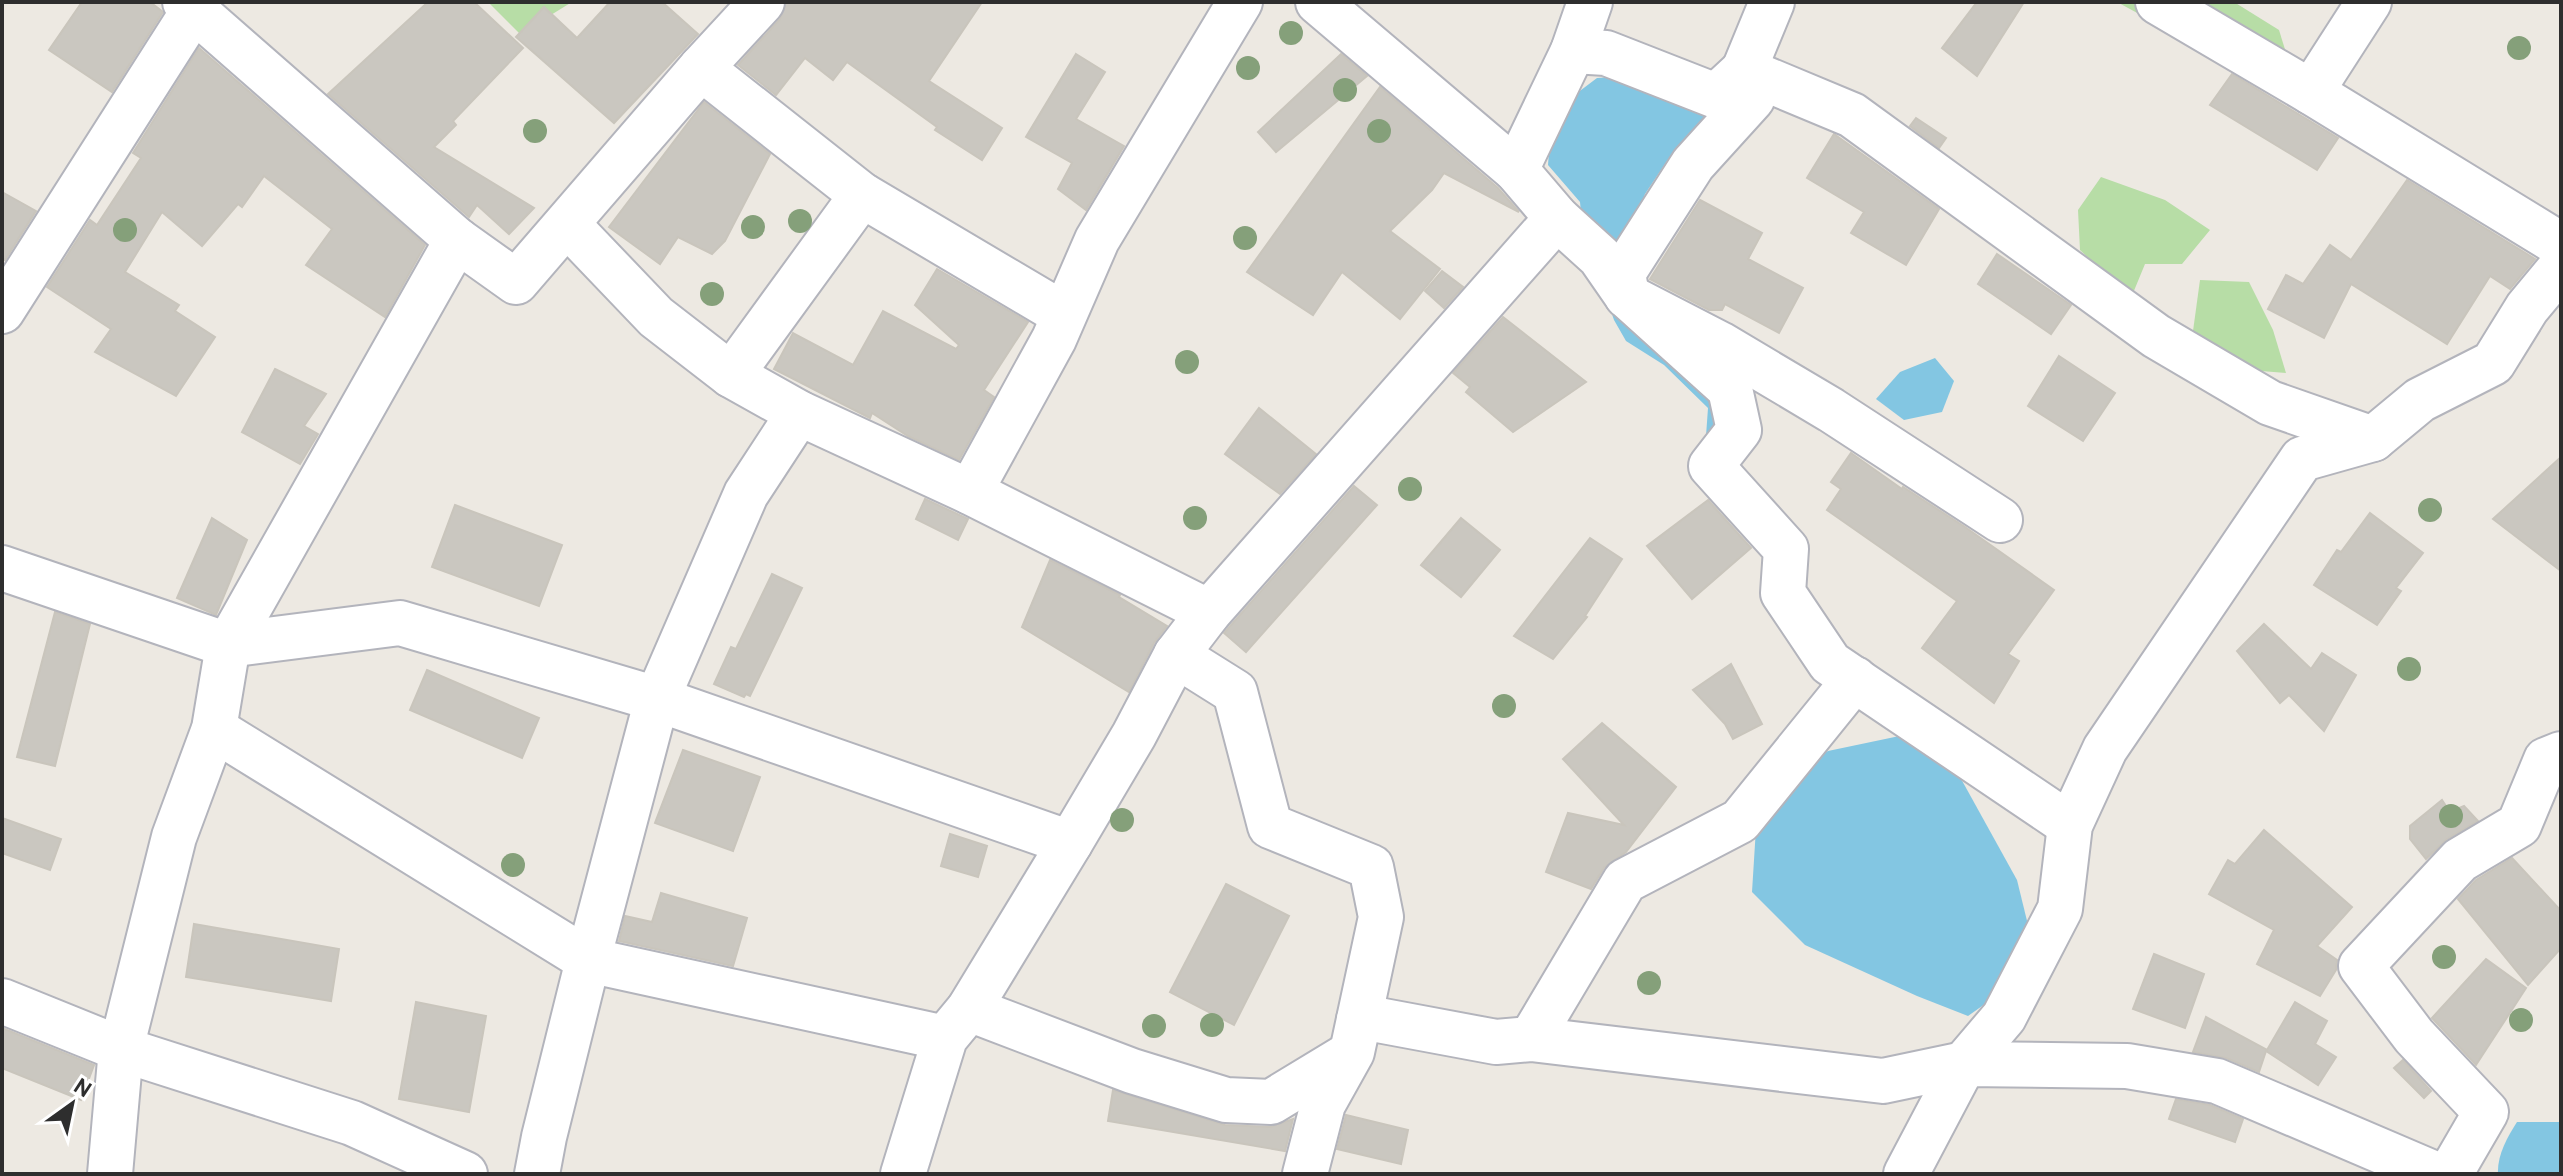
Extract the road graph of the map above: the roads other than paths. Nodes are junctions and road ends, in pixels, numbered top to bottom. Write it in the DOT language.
graph roads {
  1 [pos="761,2"];
  2 [pos="1240,2"];
  3 [pos="1318,2"];
  4 [pos="1590,2"];
  5 [pos="1772,2"];
  6 [pos="2158,2"];
  7 [pos="2369,2"];
  8 [pos="193,4"];
  9 [pos="1573,51"];
  10 [pos="701,68"];
  11 [pos="1744,70"];
  12 [pos="2311,92"];
  13 [pos="1516,170"];
  14 [pos="862,195"];
  15 [pos="1557,218"];
  16 [pos="568,225"];
  17 [pos="457,240"];
  18 [pos="2561,245"];
  19 [pos="2561,267"];
  20 [pos="1627,296"];
  21 [pos="2,311"];
  22 [pos="1063,314"];
  23 [pos="731,375"];
  24 [pos="799,413"];
  25 [pos="2373,439"];
  26 [pos="970,492"];
  27 [pos="2000,520"];
  28 [pos="2,568"];
  29 [pos="1209,612"];
  30 [pos="228,645"];
  31 [pos="1176,655"];
  32 [pos="1855,679"];
  33 [pos="657,699"];
  34 [pos="214,729"];
  35 [pos="2561,754"];
  36 [pos="2070,825"];
  37 [pos="1070,843"];
  38 [pos="588,960"];
  39 [pos="2,1001"];
  40 [pos="957,1024"];
  41 [pos="1356,1036"];
  42 [pos="1531,1039"];
  43 [pos="121,1049"];
  44 [pos="1964,1064"];
  45 [pos="110,1174"];
  46 [pos="465,1174"];
  47 [pos="537,1174"];
  48 [pos="903,1174"];
  49 [pos="1305,1174"];
  50 [pos="1906,1174"];
  51 [pos="2435,1174"];
  52 [pos="2450,1174"];
  1 -- 10 [label="street"];
  2 -- 22 [label="street"];
  3 -- 13 [label="street"];
  4 -- 9 [label="street"];
  5 -- 11 [label="street"];
  6 -- 12 [label="street"];
  7 -- 12 [label="street"];
  8 -- 17 [label="street"];
  8 -- 21 [label="street"];
  9 -- 11 [label="street"];
  9 -- 13 [label="street"];
  10 -- 14 [label="street"];
  10 -- 16 [label="street"];
  11 -- 20 [label="street"];
  11 -- 25 [label="street"];
  12 -- 18 [label="street"];
  13 -- 15 [label="street"];
  14 -- 22 [label="street"];
  14 -- 23 [label="street"];
  15 -- 20 [label="street"];
  15 -- 29 [label="street"];
  16 -- 17 [label="street"];
  16 -- 23 [label="street"];
  17 -- 30 [label="street"];
  19 -- 25 [label="street"];
  20 -- 27 [label="street"];
  20 -- 32 [label="street"];
  22 -- 26 [label="street"];
  23 -- 24 [label="street"];
  24 -- 26 [label="street"];
  24 -- 33 [label="street"];
  25 -- 36 [label="street"];
  26 -- 29 [label="street"];
  28 -- 30 [label="street"];
  29 -- 31 [label="street"];
  30 -- 33 [label="street"];
  30 -- 34 [label="street"];
  31 -- 37 [label="street"];
  31 -- 41 [label="street"];
  32 -- 36 [label="street"];
  32 -- 42 [label="street"];
  33 -- 37 [label="street"];
  33 -- 38 [label="street"];
  34 -- 38 [label="street"];
  34 -- 43 [label="street"];
  35 -- 52 [label="street"];
  36 -- 44 [label="street"];
  37 -- 40 [label="street"];
  38 -- 40 [label="street"];
  38 -- 47 [label="street"];
  39 -- 43 [label="street"];
  40 -- 41 [label="street"];
  40 -- 48 [label="street"];
  41 -- 42 [label="street"];
  41 -- 49 [label="street"];
  42 -- 44 [label="street"];
  43 -- 45 [label="street"];
  43 -- 46 [label="street"];
  44 -- 50 [label="street"];
  44 -- 51 [label="street"];
}
